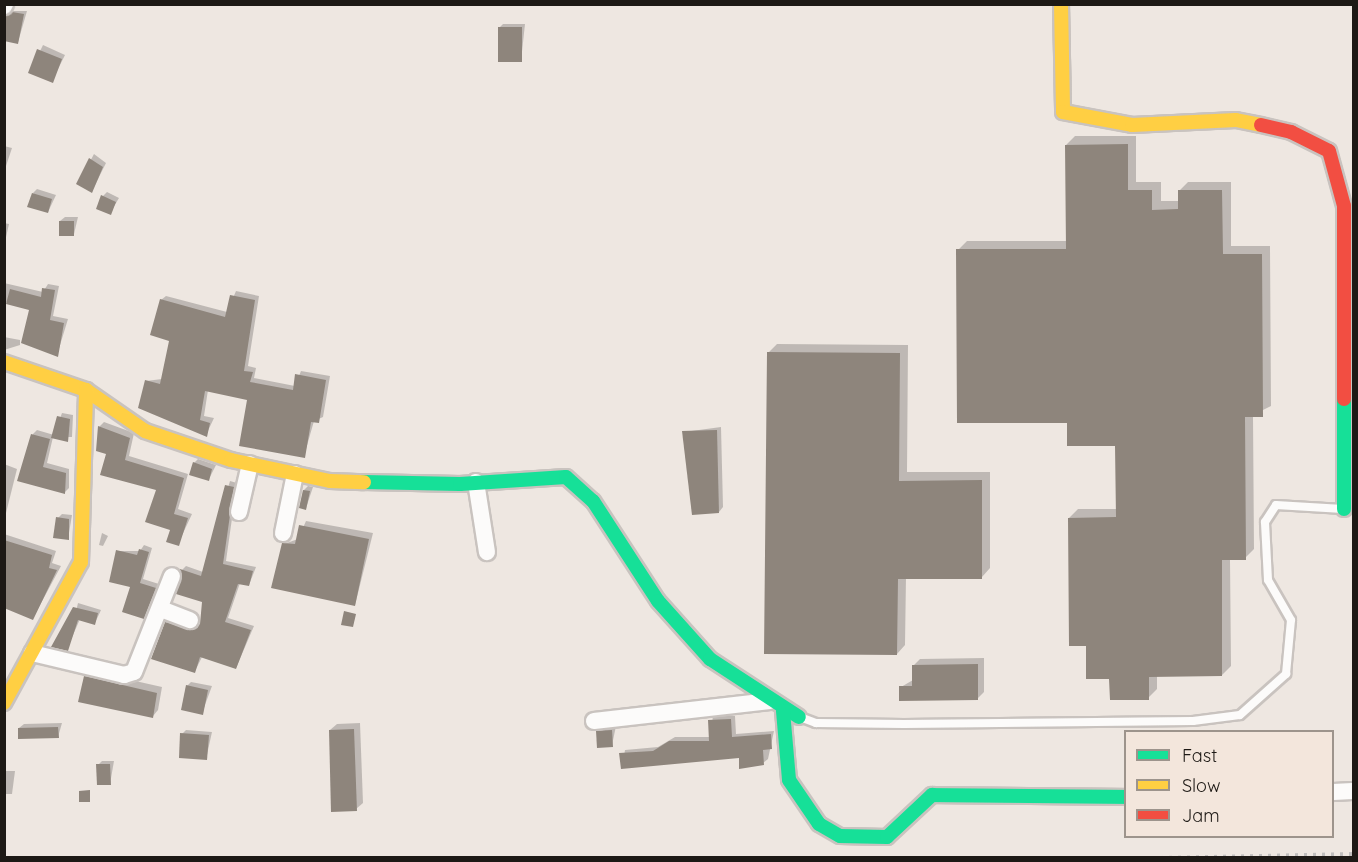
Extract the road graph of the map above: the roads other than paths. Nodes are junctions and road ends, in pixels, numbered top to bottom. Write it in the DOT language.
graph roads {
  1 [pos="1061,4"];
  2 [pos="4,362"];
  3 [pos="86,390"];
  4 [pos="250,464"];
  5 [pos="295,474"];
  6 [pos="476,482"];
  7 [pos="1349,509"];
  8 [pos="239,512"];
  9 [pos="283,533"];
  10 [pos="487,552"];
  11 [pos="172,576"];
  12 [pos="161,609"];
  13 [pos="190,620"];
  14 [pos="32,653"];
  15 [pos="4,703"];
  16 [pos="776,706"];
  17 [pos="799,717"];
  18 [pos="594,721"];
  19 [pos="1334,792"];
  20 [pos="1353,792"];
  21 [pos="1124,797"];
  1 -- 7 [label="street"];
  2 -- 3 [label="street"];
  3 -- 4 [label="street"];
  3 -- 14 [label="street"];
  4 -- 5 [label="street"];
  4 -- 8 [label="street"];
  5 -- 6 [label="street"];
  5 -- 9 [label="street"];
  6 -- 10 [label="street"];
  6 -- 16 [label="street"];
  7 -- 17 [label="lane"];
  11 -- 12 [label="street"];
  12 -- 13 [label="street"];
  12 -- 14 [label="street"];
  14 -- 15 [label="street"];
  16 -- 17 [label="street"];
  16 -- 18 [label="street"];
  16 -- 21 [label="street"];
  19 -- 20 [label="street"];
}
